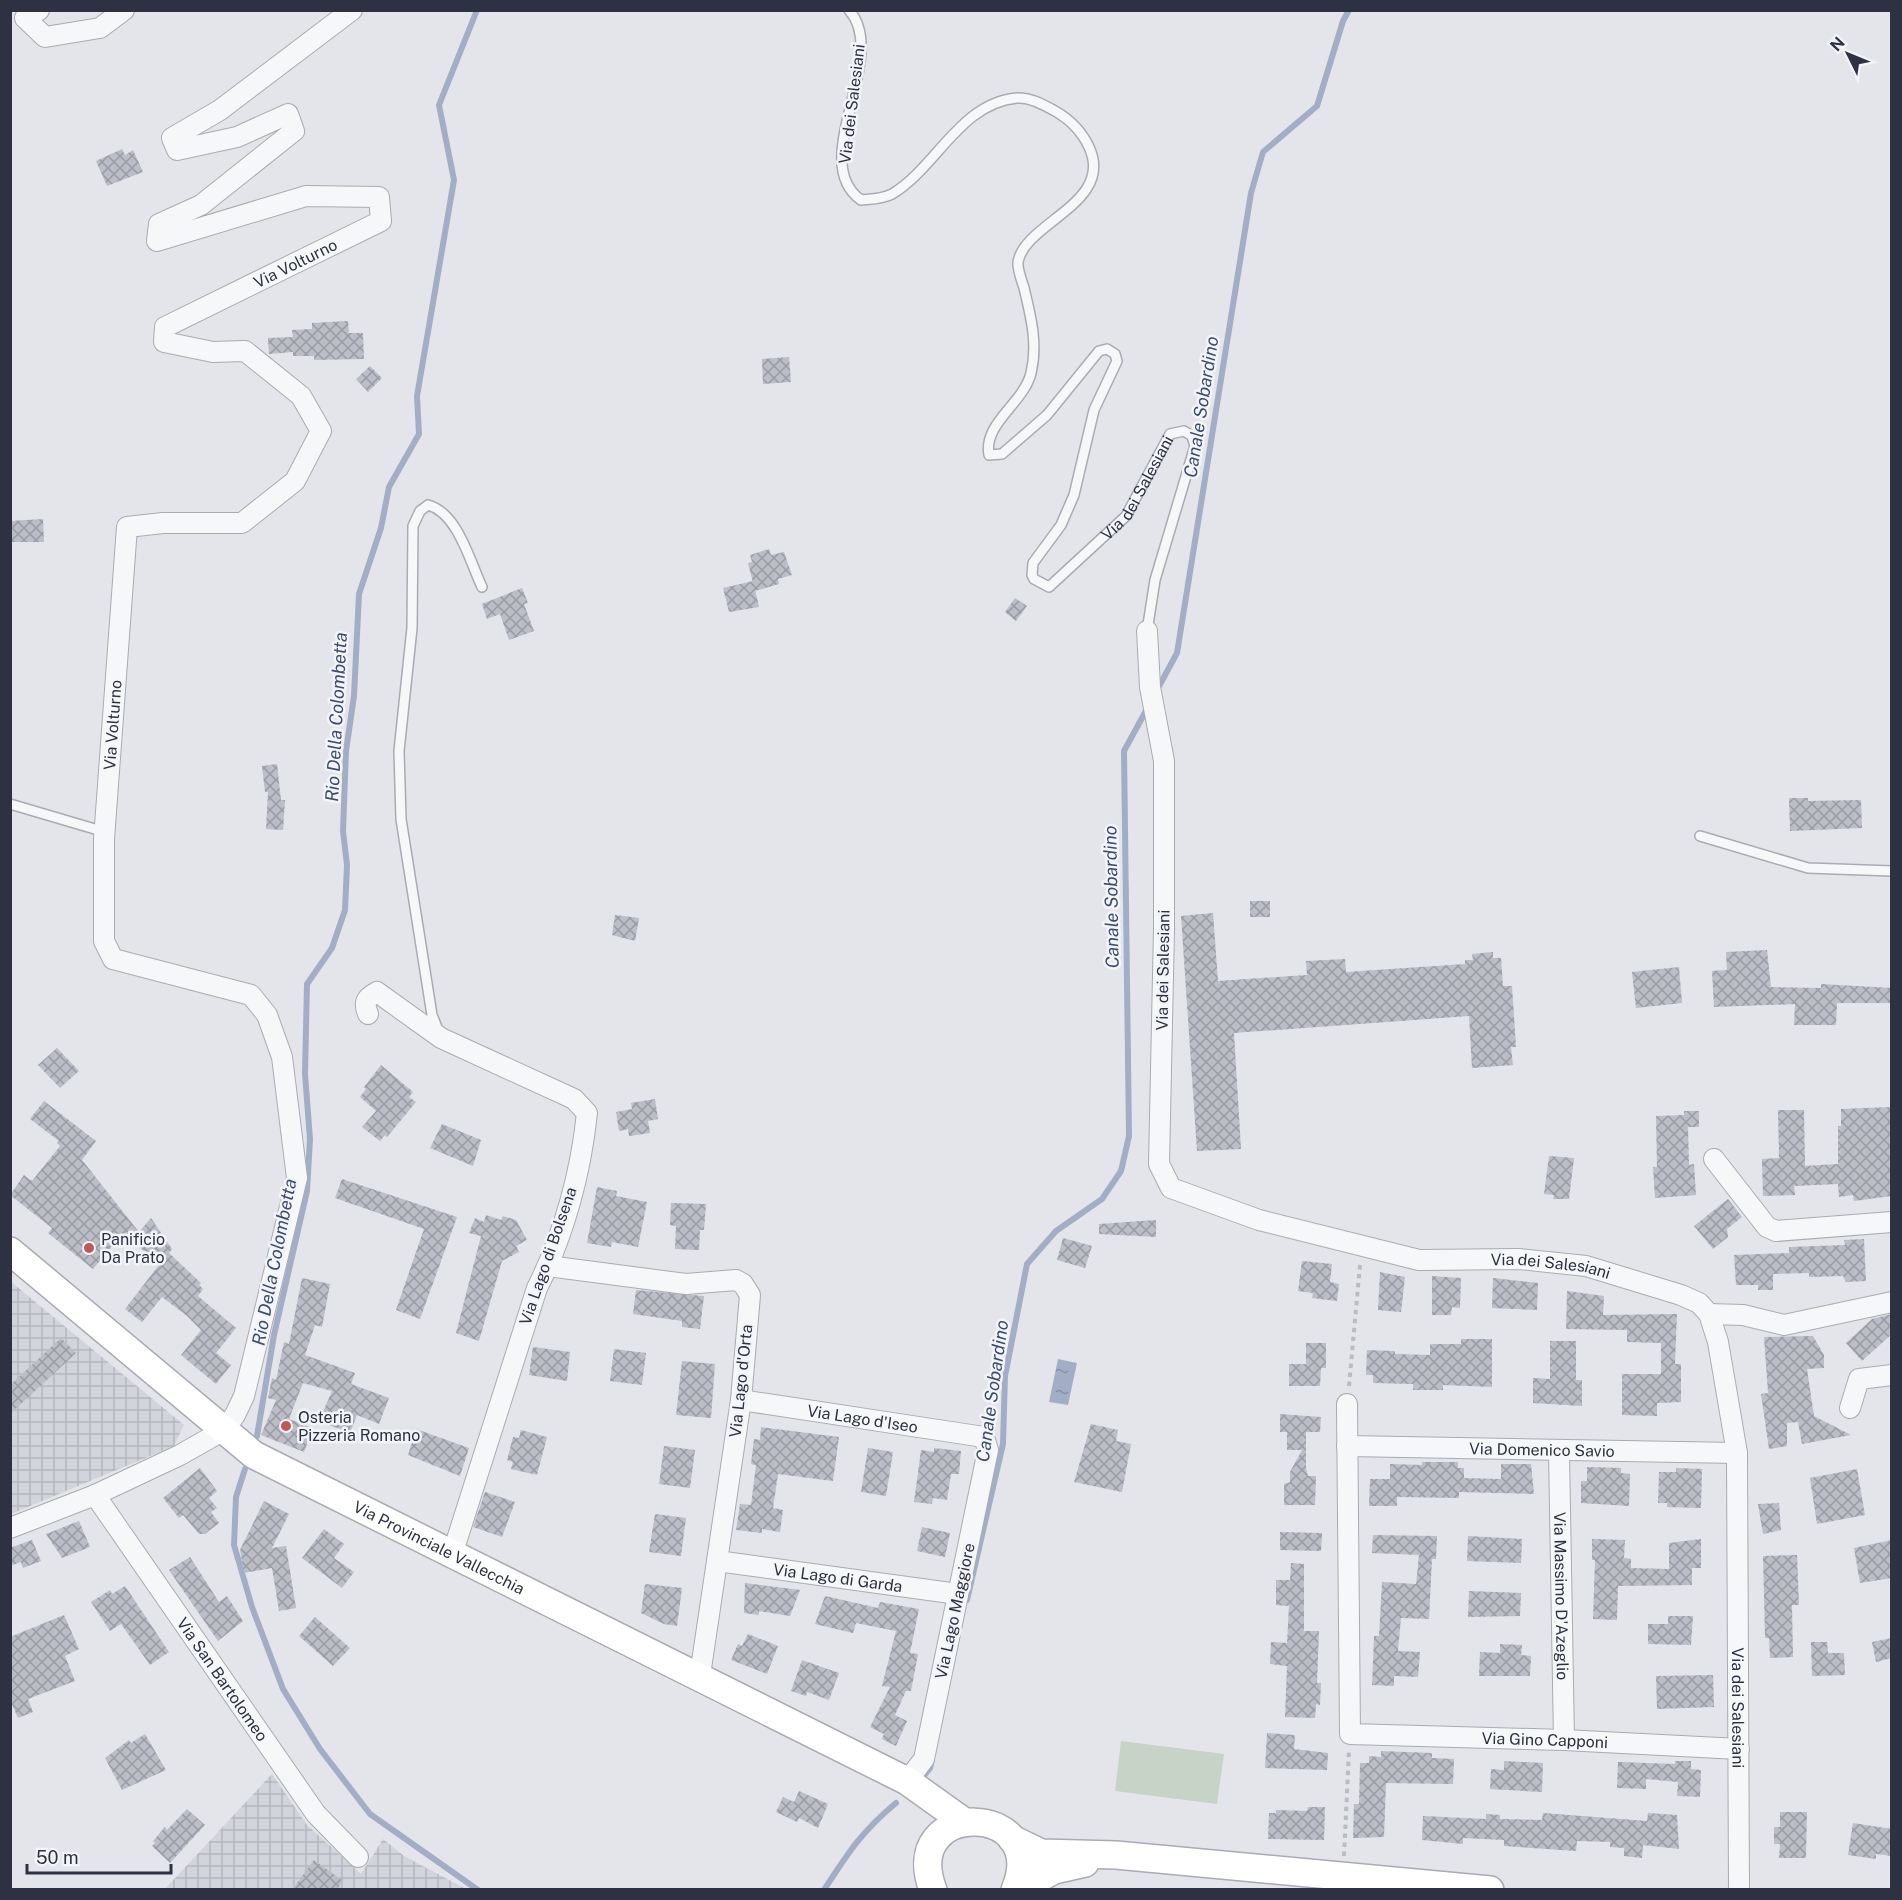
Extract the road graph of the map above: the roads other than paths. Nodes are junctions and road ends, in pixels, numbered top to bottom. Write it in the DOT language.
graph roads {
  1 [pos="39,10"];
  2 [pos="124,10"];
  3 [pos="352,10"];
  4 [pos="849,10"];
  5 [pos="482,587"];
  6 [pos="1147,631"];
  7 [pos="10,804"];
  8 [pos="105,832"];
  9 [pos="1700,836"];
  10 [pos="1892,871"];
  11 [pos="368,1014"];
  12 [pos="441,1038"];
  13 [pos="1714,1160"];
  14 [pos="1892,1221"];
  15 [pos="10,1251"];
  16 [pos="548,1266"];
  17 [pos="1892,1302"];
  18 [pos="1709,1314"];
  19 [pos="1892,1375"];
  20 [pos="741,1400"];
  21 [pos="1347,1404"];
  22 [pos="1850,1408"];
  23 [pos="224,1430"];
  24 [pos="984,1437"];
  25 [pos="1347,1446"];
  26 [pos="1558,1452"];
  27 [pos="1737,1453"];
  28 [pos="95,1495"];
  29 [pos="10,1528"];
  30 [pos="452,1556"];
  31 [pos="717,1561"];
  32 [pos="958,1594"];
  33 [pos="700,1675"];
  34 [pos="1564,1740"];
  35 [pos="1739,1749"];
  36 [pos="907,1781"];
  37 [pos="963,1821"];
  38 [pos="1012,1839"];
  39 [pos="934,1843"];
  40 [pos="1116,1855"];
  41 [pos="358,1857"];
  42 [pos="1462,1888"];
  43 [pos="933,1890"];
  44 [pos="1016,1890"];
  45 [pos="1490,1890"];
  46 [pos="1739,1890"];
  1 -- 2 [label="street"];
  3 -- 8 [label="street, Via Volturno"];
  4 -- 6 [label="lane, Via dei Salesiani"];
  5 -- 12 [label="lane"];
  6 -- 18 [label="street, Via dei Salesiani"];
  7 -- 8 [label="lane"];
  8 -- 23 [label="street, Via Volturno"];
  9 -- 10 [label="lane"];
  11 -- 12 [label="street, Via Lago di Bolsena"];
  12 -- 16 [label="street, Via Lago di Bolsena"];
  13 -- 14 [label="street"];
  15 -- 23 [label="main road, Via Provinciale Vallecchia"];
  16 -- 20 [label="street, Via Lago d'Orta"];
  16 -- 30 [label="street, Via Lago di Bolsena"];
  17 -- 18 [label="street"];
  18 -- 27 [label="street, Via dei Salesiani"];
  19 -- 22 [label="street"];
  20 -- 24 [label="street, Via Lago d'Iseo"];
  20 -- 31 [label="street, Via Lago d'Orta"];
  21 -- 25 [label="street"];
  23 -- 28 [label="street"];
  23 -- 30 [label="main road, Via Provinciale Vallecchia"];
  24 -- 32 [label="street, Via Lago Maggiore"];
  25 -- 26 [label="street, Via Domenico Savio"];
  25 -- 34 [label="street, Via Gino Capponi"];
  26 -- 27 [label="street, Via Domenico Savio"];
  26 -- 34 [label="street, Via Massimo D'Azeglio"];
  27 -- 35 [label="street, Via dei Salesiani"];
  28 -- 29 [label="street"];
  28 -- 41 [label="street, Via San Bartolomeo"];
  30 -- 33 [label="main road, Via Provinciale Vallecchia"];
  31 -- 32 [label="street, Via Lago di Garda"];
  31 -- 33 [label="street, Via Lago d'Orta"];
  32 -- 36 [label="street, Via Lago Maggiore"];
  33 -- 36 [label="main road, Via Provinciale Vallecchia"];
  34 -- 35 [label="street, Via Gino Capponi"];
  35 -- 46 [label="street, Via dei Salesiani"];
  36 -- 37 [label="main road, Via Provinciale Vallecchia"];
  36 -- 39 [label="main road"];
  37 -- 38 [label="main road"];
  37 -- 39 [label="main road"];
  38 -- 40 [label="main road"];
  38 -- 44 [label="main road"];
  39 -- 43 [label="main road"];
  40 -- 42 [label="main road"];
  40 -- 44 [label="main road"];
  42 -- 45 [label="main road"];
}
